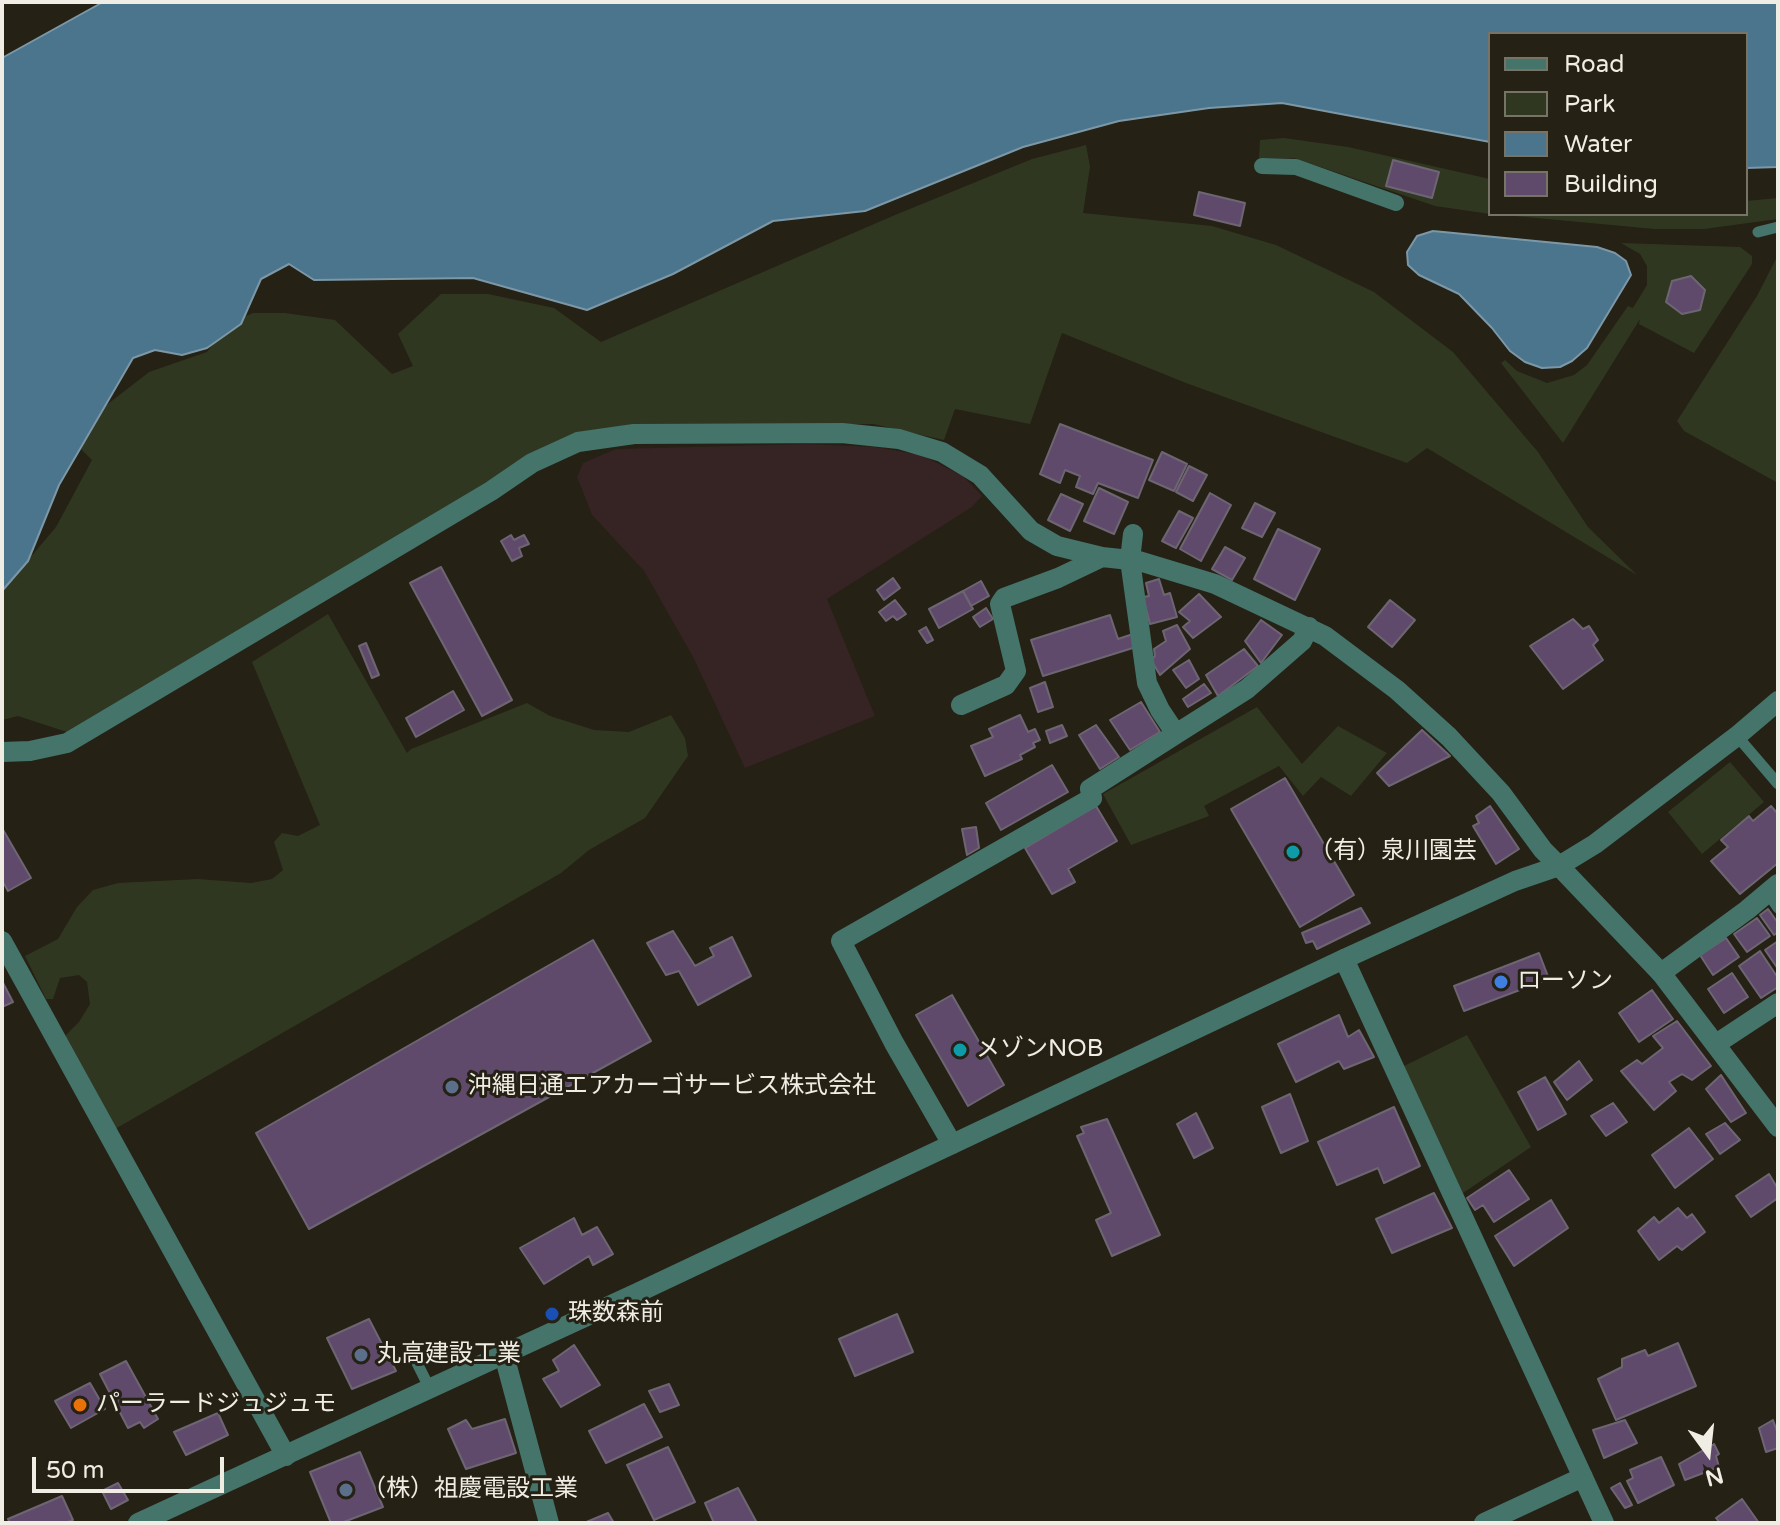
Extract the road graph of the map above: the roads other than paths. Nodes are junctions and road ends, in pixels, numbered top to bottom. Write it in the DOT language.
graph roads {
  1 [pos="1262,166"];
  2 [pos="1396,203"];
  3 [pos="1778,227"];
  4 [pos="1758,232"];
  5 [pos="1133,534"];
  6 [pos="1102,557"];
  7 [pos="1130,560"];
  8 [pos="1309,627"];
  9 [pos="1778,701"];
  10 [pos="961,705"];
  11 [pos="1176,734"];
  12 [pos="1737,736"];
  13 [pos="2,752"];
  14 [pos="1778,784"];
  15 [pos="1559,866"];
  16 [pos="1775,895"];
  17 [pos="2,941"];
  18 [pos="1344,959"];
  19 [pos="1661,973"];
  20 [pos="1778,1003"];
  21 [pos="1716,1044"];
  22 [pos="1776,1119"];
  23 [pos="952,1144"];
  24 [pos="411,1351"];
  25 [pos="504,1355"];
  26 [pos="430,1389"];
  27 [pos="286,1456"];
  28 [pos="1583,1477"];
  29 [pos="138,1523"];
  30 [pos="549,1523"];
  31 [pos="1484,1523"];
  32 [pos="1604,1523"];
  1 -- 2 [label="street"];
  3 -- 4 [label="lane"];
  5 -- 7 [label="street"];
  6 -- 7 [label="street"];
  6 -- 10 [label="street"];
  6 -- 13 [label="street"];
  7 -- 8 [label="street"];
  7 -- 11 [label="street"];
  8 -- 11 [label="street"];
  8 -- 15 [label="street"];
  9 -- 12 [label="street"];
  11 -- 23 [label="street"];
  12 -- 14 [label="lane"];
  12 -- 15 [label="street"];
  15 -- 18 [label="street"];
  15 -- 19 [label="street"];
  16 -- 19 [label="street"];
  17 -- 27 [label="street"];
  18 -- 23 [label="street"];
  18 -- 28 [label="street"];
  19 -- 21 [label="street"];
  20 -- 21 [label="street"];
  21 -- 22 [label="street"];
  23 -- 25 [label="street"];
  24 -- 26 [label="lane"];
  25 -- 26 [label="street"];
  25 -- 30 [label="street"];
  26 -- 27 [label="street"];
  27 -- 29 [label="street"];
  28 -- 31 [label="street"];
  28 -- 32 [label="street"];
}
